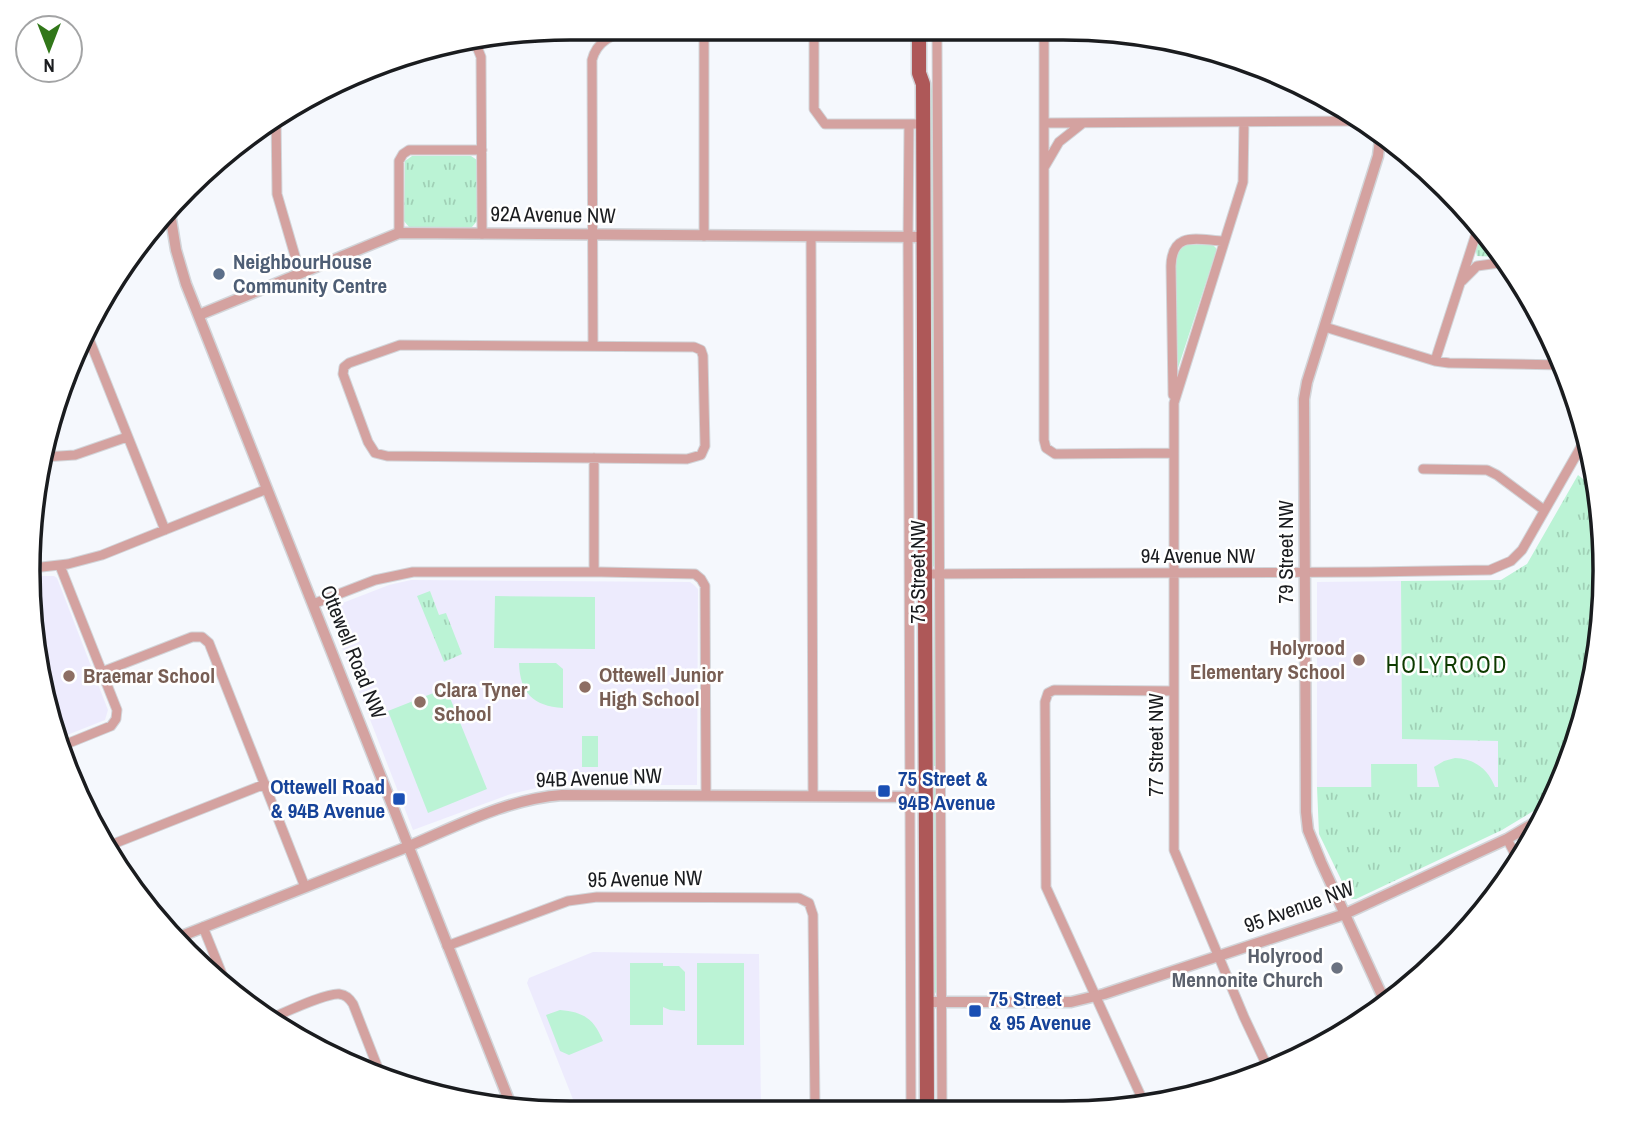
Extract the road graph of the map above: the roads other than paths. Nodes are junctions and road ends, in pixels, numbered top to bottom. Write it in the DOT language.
graph roads {
  1 [pos="605,40"];
  2 [pos="704,40"];
  3 [pos="814,40"];
  4 [pos="919,40"];
  5 [pos="929,40"];
  6 [pos="937,40"];
  7 [pos="1044,40"];
  8 [pos="478,48"];
  9 [pos="923,84"];
  10 [pos="1343,121"];
  11 [pos="1244,122"];
  12 [pos="1044,123"];
  13 [pos="1083,123"];
  14 [pos="916,124"];
  15 [pos="276,130"];
  16 [pos="1379,146"];
  17 [pos="482,150"];
  18 [pos="1044,168"];
  19 [pos="172,221"];
  20 [pos="399,233"];
  21 [pos="482,234"];
  22 [pos="593,235"];
  23 [pos="704,236"];
  24 [pos="811,237"];
  25 [pos="915,238"];
  26 [pos="1475,238"];
  27 [pos="1224,241"];
  28 [pos="1494,264"];
  29 [pos="300,273"];
  30 [pos="1460,284"];
  31 [pos="199,315"];
  32 [pos="1325,327"];
  33 [pos="593,346"];
  34 [pos="90,348"];
  35 [pos="1435,360"];
  36 [pos="1551,365"];
  37 [pos="1174,404"];
  38 [pos="127,437"];
  39 [pos="1579,450"];
  40 [pos="1174,453"];
  41 [pos="52,456"];
  42 [pos="594,458"];
  43 [pos="1423,469"];
  44 [pos="267,489"];
  45 [pos="1545,510"];
  46 [pos="165,530"];
  47 [pos="60,566"];
  48 [pos="40,567"];
  49 [pos="594,572"];
  50 [pos="1174,573"];
  51 [pos="1305,573"];
  52 [pos="932,574"];
  53 [pos="313,604"];
  54 [pos="102,672"];
  55 [pos="1174,691"];
  56 [pos="69,744"];
  57 [pos="265,784"];
  58 [pos="706,795"];
  59 [pos="813,796"];
  60 [pos="910,797"];
  61 [pos="925,797"];
  62 [pos="1526,828"];
  63 [pos="1507,839"];
  64 [pos="116,843"];
  65 [pos="408,846"];
  66 [pos="1513,850"];
  67 [pos="305,887"];
  68 [pos="1345,914"];
  69 [pos="203,927"];
  70 [pos="186,934"];
  71 [pos="447,946"];
  72 [pos="1218,956"];
  73 [pos="219,967"];
  74 [pos="1381,994"];
  75 [pos="1096,996"];
  76 [pos="934,1002"];
  77 [pos="281,1014"];
  78 [pos="1264,1060"];
  79 [pos="376,1063"];
  80 [pos="1140,1095"];
  81 [pos="507,1097"];
  82 [pos="815,1101"];
  83 [pos="911,1101"];
  84 [pos="928,1101"];
  85 [pos="941,1101"];
  1 -- 22 [label="street"];
  2 -- 23 [label="street"];
  3 -- 14 [label="street"];
  4 -- 9 [label="main road, 75 Street NW"];
  5 -- 9 [label="main road, 75 Street NW"];
  6 -- 52 [label="street, 75 Street NW"];
  7 -- 12 [label="street"];
  8 -- 17 [label="street"];
  9 -- 14 [label="main road, 75 Street NW"];
  10 -- 11 [label="street"];
  11 -- 13 [label="street"];
  11 -- 27 [label="street, 77 Street NW"];
  12 -- 13 [label="street"];
  12 -- 18 [label="street"];
  13 -- 18 [label="street"];
  14 -- 25 [label="main road, 75 Street NW"];
  15 -- 29 [label="street"];
  16 -- 32 [label="street, 79 Street NW"];
  17 -- 20 [label="street"];
  17 -- 21 [label="street"];
  18 -- 40 [label="street"];
  19 -- 31 [label="street, Ottewell Road NW"];
  20 -- 21 [label="street, 92A Avenue NW"];
  20 -- 29 [label="street, 92A Avenue NW"];
  21 -- 22 [label="street, 92A Avenue NW"];
  22 -- 23 [label="street, 92A Avenue NW"];
  22 -- 33 [label="street"];
  23 -- 24 [label="street, 92A Avenue NW"];
  24 -- 25 [label="street, 92A Avenue NW"];
  24 -- 59 [label="street"];
  25 -- 52 [label="main road, 75 Street NW"];
  25 -- 60 [label="street, 75 Street NW"];
  26 -- 30 [label="street"];
  27 -- 37 [label="street, 77 Street NW"];
  27 -- 37 [label="street, 77 Street NW"];
  28 -- 30 [label="street"];
  29 -- 31 [label="street, 92A Avenue NW"];
  30 -- 35 [label="street"];
  31 -- 44 [label="street, Ottewell Road NW"];
  32 -- 35 [label="street"];
  32 -- 51 [label="street, 79 Street NW"];
  33 -- 42 [label="street"];
  33 -- 42 [label="street"];
  34 -- 38 [label="street"];
  35 -- 36 [label="street"];
  37 -- 40 [label="street, 77 Street NW"];
  38 -- 41 [label="street"];
  38 -- 46 [label="street"];
  39 -- 45 [label="street"];
  40 -- 50 [label="street, 77 Street NW"];
  42 -- 49 [label="street"];
  43 -- 45 [label="street"];
  44 -- 46 [label="street"];
  44 -- 53 [label="street, Ottewell Road NW"];
  45 -- 51 [label="street, 94 Avenue NW"];
  46 -- 47 [label="street"];
  47 -- 48 [label="street"];
  47 -- 54 [label="street"];
  49 -- 53 [label="street"];
  49 -- 58 [label="street"];
  50 -- 51 [label="street, 94 Avenue NW"];
  50 -- 52 [label="street, 94 Avenue NW"];
  50 -- 55 [label="street, 77 Street NW"];
  51 -- 68 [label="street, 79 Street NW"];
  52 -- 61 [label="main road, 75 Street NW"];
  52 -- 76 [label="street, 75 Street NW"];
  53 -- 65 [label="street, Ottewell Road NW"];
  54 -- 56 [label="street"];
  54 -- 57 [label="street"];
  55 -- 72 [label="street, 77 Street NW"];
  55 -- 75 [label="street"];
  57 -- 64 [label="street"];
  57 -- 67 [label="street"];
  58 -- 59 [label="street, 94B Avenue NW"];
  58 -- 65 [label="street, 94B Avenue NW"];
  59 -- 60 [label="street, 94B Avenue NW"];
  60 -- 61 [label="street, 94B Avenue NW"];
  60 -- 83 [label="street, 75 Street NW"];
  61 -- 76 [label="main road, 75 Street NW"];
  62 -- 63 [label="street, 95 Avenue NW"];
  63 -- 66 [label="street"];
  63 -- 68 [label="street, 95 Avenue NW"];
  65 -- 67 [label="street, 94B Avenue NW"];
  65 -- 71 [label="street, Ottewell Road NW"];
  67 -- 69 [label="street, 94B Avenue NW"];
  68 -- 72 [label="street, 95 Avenue NW"];
  68 -- 74 [label="street, 79 Street NW"];
  69 -- 70 [label="street, 94B Avenue NW"];
  69 -- 73 [label="street"];
  71 -- 81 [label="street, Ottewell Road NW"];
  71 -- 82 [label="street, 95 Avenue NW"];
  72 -- 75 [label="street, 95 Avenue NW"];
  72 -- 78 [label="street, 77 Street NW"];
  75 -- 76 [label="street, 95 Avenue NW"];
  75 -- 80 [label="street"];
  76 -- 84 [label="main road, 75 Street NW"];
  76 -- 85 [label="street, 75 Street NW"];
  77 -- 79 [label="street"];
}
